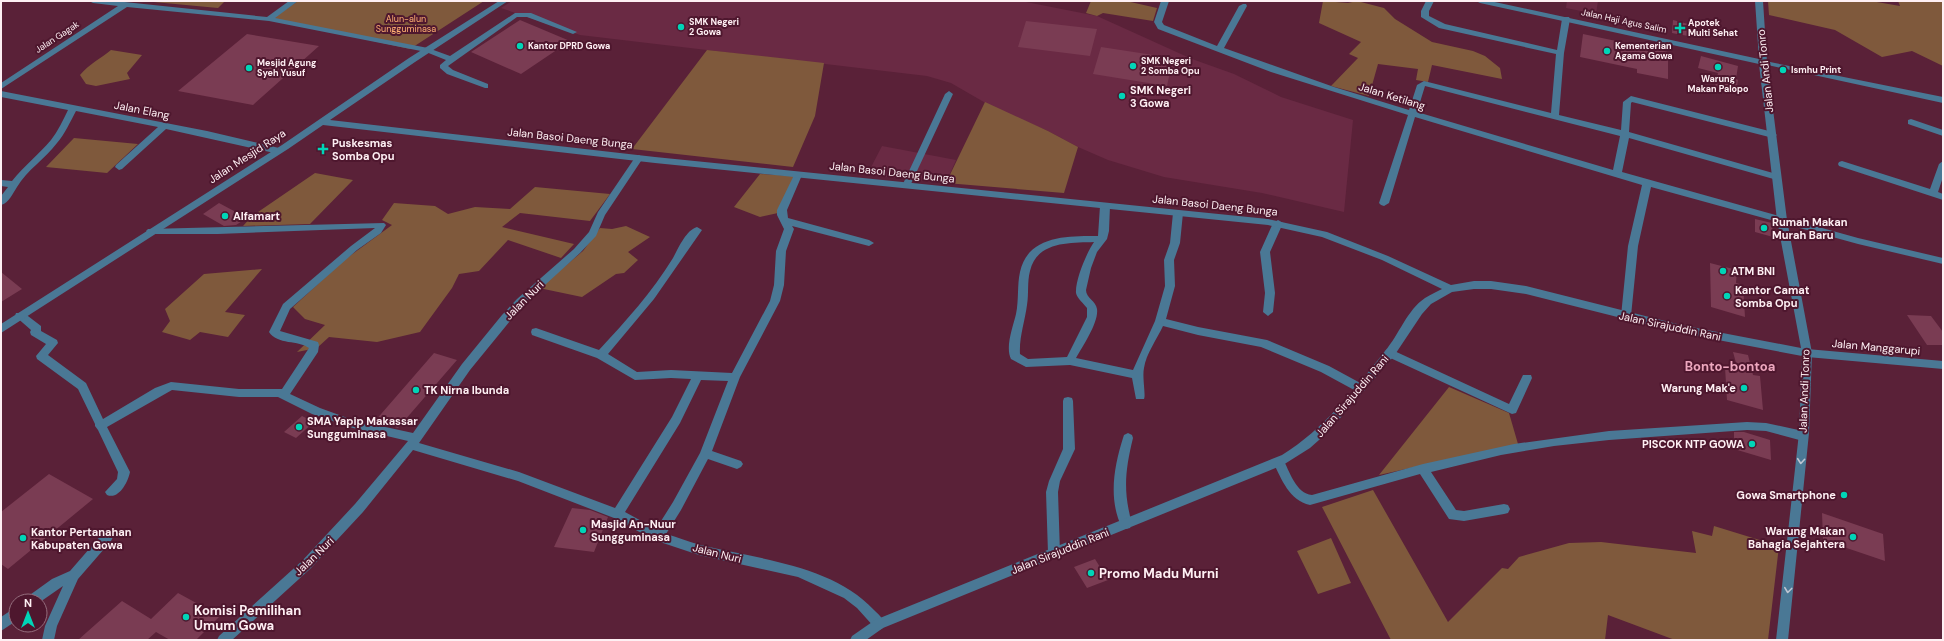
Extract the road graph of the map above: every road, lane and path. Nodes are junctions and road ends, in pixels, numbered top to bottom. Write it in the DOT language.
graph roads {
  1 [pos="93,1"];
  2 [pos="294,1"];
  3 [pos="504,1"];
  4 [pos="1165,1"];
  5 [pos="1430,1"];
  6 [pos="1480,1"];
  7 [pos="1759,1"];
  8 [pos="124,5"];
  9 [pos="1243,6"];
  10 [pos="269,19"];
  11 [pos="1566,19"];
  12 [pos="573,32"];
  13 [pos="428,50"];
  14 [pos="1219,50"];
  15 [pos="1560,53"];
  16 [pos="451,59"];
  17 [pos="1763,62"];
  18 [pos="1,86"];
  19 [pos="485,86"];
  20 [pos="1,94"];
  21 [pos="949,94"];
  22 [pos="1943,100"];
  23 [pos="73,108"];
  24 [pos="1412,113"];
  25 [pos="1555,116"];
  26 [pos="320,122"];
  27 [pos="1911,122"];
  28 [pos="164,126"];
  29 [pos="1943,133"];
  30 [pos="1625,134"];
  31 [pos="1773,136"];
  32 [pos="279,151"];
  33 [pos="639,158"];
  34 [pos="1842,164"];
  35 [pos="1943,164"];
  36 [pos="119,167"];
  37 [pos="1617,174"];
  38 [pos="798,175"];
  39 [pos="1777,176"];
  40 [pos="1,183"];
  41 [pos="1647,183"];
  42 [pos="14,184"];
  43 [pos="906,186"];
  44 [pos="1933,194"];
  45 [pos="1943,196"];
  46 [pos="1,202"];
  47 [pos="1384,204"];
  48 [pos="1105,206"];
  49 [pos="1178,213"];
  50 [pos="1782,220"];
  51 [pos="786,221"];
  52 [pos="1278,223"];
  53 [pos="697,230"];
  54 [pos="152,231"];
  55 [pos="1102,239"];
  56 [pos="869,244"];
  57 [pos="1943,261"];
  58 [pos="1450,289"];
  59 [pos="1268,312"];
  60 [pos="20,316"];
  61 [pos="1626,316"];
  62 [pos="1160,321"];
  63 [pos="1,329"];
  64 [pos="536,332"];
  65 [pos="1390,353"];
  66 [pos="1807,353"];
  67 [pos="601,355"];
  68 [pos="1070,361"];
  69 [pos="1943,365"];
  70 [pos="698,375"];
  71 [pos="1136,375"];
  72 [pos="735,378"];
  73 [pos="1527,378"];
  74 [pos="1360,388"];
  75 [pos="285,393"];
  76 [pos="1140,396"];
  77 [pos="1068,401"];
  78 [pos="100,426"];
  79 [pos="1803,436"];
  80 [pos="1128,438"];
  81 [pos="413,442"];
  82 [pos="705,454"];
  83 [pos="1279,462"];
  84 [pos="737,464"];
  85 [pos="1423,469"];
  86 [pos="111,492"];
  87 [pos="1504,509"];
  88 [pos="618,514"];
  89 [pos="1126,524"];
  90 [pos="658,536"];
  91 [pos="108,537"];
  92 [pos="1054,553"];
  93 [pos="74,575"];
  94 [pos="42,593"];
  95 [pos="879,624"];
  96 [pos="48,640"];
  97 [pos="223,640"];
  98 [pos="856,640"];
  99 [pos="1782,640"];
  1 -- 8 [label="street"];
  2 -- 10 [label="street"];
  3 -- 13 [label="street, Jalan Mesjid Raya"];
  4 -- 14 [label="street, Jalan Ketilang"];
  5 -- 15 [label="street"];
  6 -- 11 [label="street, Jalan Haji Agus Salim"];
  7 -- 17 [label="street, Jalan Andi Tonro"];
  8 -- 10 [label="street"];
  8 -- 18 [label="street, Jalan Gagak"];
  9 -- 14 [label="street"];
  10 -- 13 [label="street"];
  11 -- 15 [label="street"];
  11 -- 17 [label="street, Jalan Haji Agus Salim"];
  12 -- 16 [label="street"];
  13 -- 16 [label="street"];
  13 -- 26 [label="street, Jalan Mesjid Raya"];
  14 -- 24 [label="street, Jalan Ketilang"];
  15 -- 25 [label="street"];
  16 -- 19 [label="street"];
  17 -- 22 [label="street, Jalan Haji Agus Salim"];
  17 -- 31 [label="street, Jalan Andi Tonro"];
  20 -- 23 [label="street, Jalan Elang"];
  21 -- 43 [label="street"];
  23 -- 28 [label="street, Jalan Elang"];
  23 -- 42 [label="street"];
  24 -- 25 [label="street"];
  24 -- 37 [label="street, Jalan Ketilang"];
  24 -- 47 [label="street"];
  25 -- 30 [label="street"];
  26 -- 32 [label="street, Jalan Mesjid Raya"];
  26 -- 33 [label="street, Jalan Basoi Daeng Bunga"];
  27 -- 29 [label="street"];
  28 -- 32 [label="street, Jalan Elang"];
  28 -- 36 [label="street"];
  30 -- 31 [label="street"];
  30 -- 37 [label="street"];
  30 -- 39 [label="street"];
  31 -- 39 [label="street, Jalan Andi Tonro"];
  32 -- 54 [label="street, Jalan Mesjid Raya"];
  33 -- 38 [label="street, Jalan Basoi Daeng Bunga"];
  33 -- 81 [label="street, Jalan Nuri"];
  34 -- 44 [label="street"];
  35 -- 44 [label="street"];
  37 -- 41 [label="street, Jalan Ketilang"];
  38 -- 43 [label="street, Jalan Basoi Daeng Bunga"];
  38 -- 51 [label="street"];
  39 -- 50 [label="street, Jalan Andi Tonro"];
  40 -- 42 [label="street"];
  41 -- 50 [label="street, Jalan Ketilang"];
  41 -- 61 [label="street"];
  42 -- 46 [label="street"];
  43 -- 48 [label="street, Jalan Basoi Daeng Bunga"];
  44 -- 45 [label="street"];
  48 -- 49 [label="street, Jalan Basoi Daeng Bunga"];
  48 -- 55 [label="street"];
  49 -- 52 [label="street, Jalan Basoi Daeng Bunga"];
  49 -- 62 [label="street"];
  50 -- 57 [label="street, Jalan Ketilang"];
  50 -- 66 [label="street, Jalan Andi Tonro"];
  51 -- 56 [label="street"];
  51 -- 72 [label="street"];
  52 -- 58 [label="street, Jalan Basoi Daeng Bunga"];
  52 -- 59 [label="street"];
  53 -- 67 [label="street"];
  54 -- 60 [label="street, Jalan Mesjid Raya"];
  54 -- 75 [label="street"];
  55 -- 68 [label="street"];
  55 -- 68 [label="street"];
  58 -- 61 [label="street, Jalan Sirajuddin Rani"];
  58 -- 65 [label="street, Jalan Sirajuddin Rani"];
  60 -- 63 [label="street, Jalan Mesjid Raya"];
  60 -- 78 [label="street"];
  61 -- 66 [label="street, Jalan Sirajuddin Rani"];
  62 -- 71 [label="street"];
  62 -- 74 [label="street"];
  64 -- 67 [label="street"];
  65 -- 73 [label="street"];
  65 -- 74 [label="street, Jalan Sirajuddin Rani"];
  66 -- 69 [label="street, Jalan Manggarupi"];
  66 -- 79 [label="street, Jalan Andi Tonro"];
  67 -- 70 [label="street"];
  68 -- 71 [label="street"];
  70 -- 72 [label="street"];
  70 -- 88 [label="street"];
  71 -- 76 [label="street"];
  72 -- 82 [label="street"];
  74 -- 83 [label="street, Jalan Sirajuddin Rani"];
  75 -- 78 [label="street"];
  75 -- 81 [label="street"];
  77 -- 92 [label="street"];
  78 -- 86 [label="street"];
  79 -- 85 [label="street"];
  79 -- 99 [label="street, Jalan Andi Tonro, one-way"];
  80 -- 89 [label="street"];
  81 -- 88 [label="street, Jalan Nuri"];
  81 -- 97 [label="street, Jalan Nuri"];
  82 -- 84 [label="street"];
  82 -- 90 [label="street"];
  83 -- 85 [label="street"];
  83 -- 89 [label="street, Jalan Sirajuddin Rani"];
  85 -- 87 [label="street"];
  88 -- 90 [label="street, Jalan Nuri"];
  89 -- 92 [label="street, Jalan Sirajuddin Rani"];
  90 -- 95 [label="street, Jalan Nuri"];
  91 -- 93 [label="street"];
  92 -- 95 [label="street, Jalan Sirajuddin Rani"];
  93 -- 94 [label="street"];
  93 -- 96 [label="street"];
  95 -- 98 [label="street, Jalan Sirajuddin Rani"];
}
